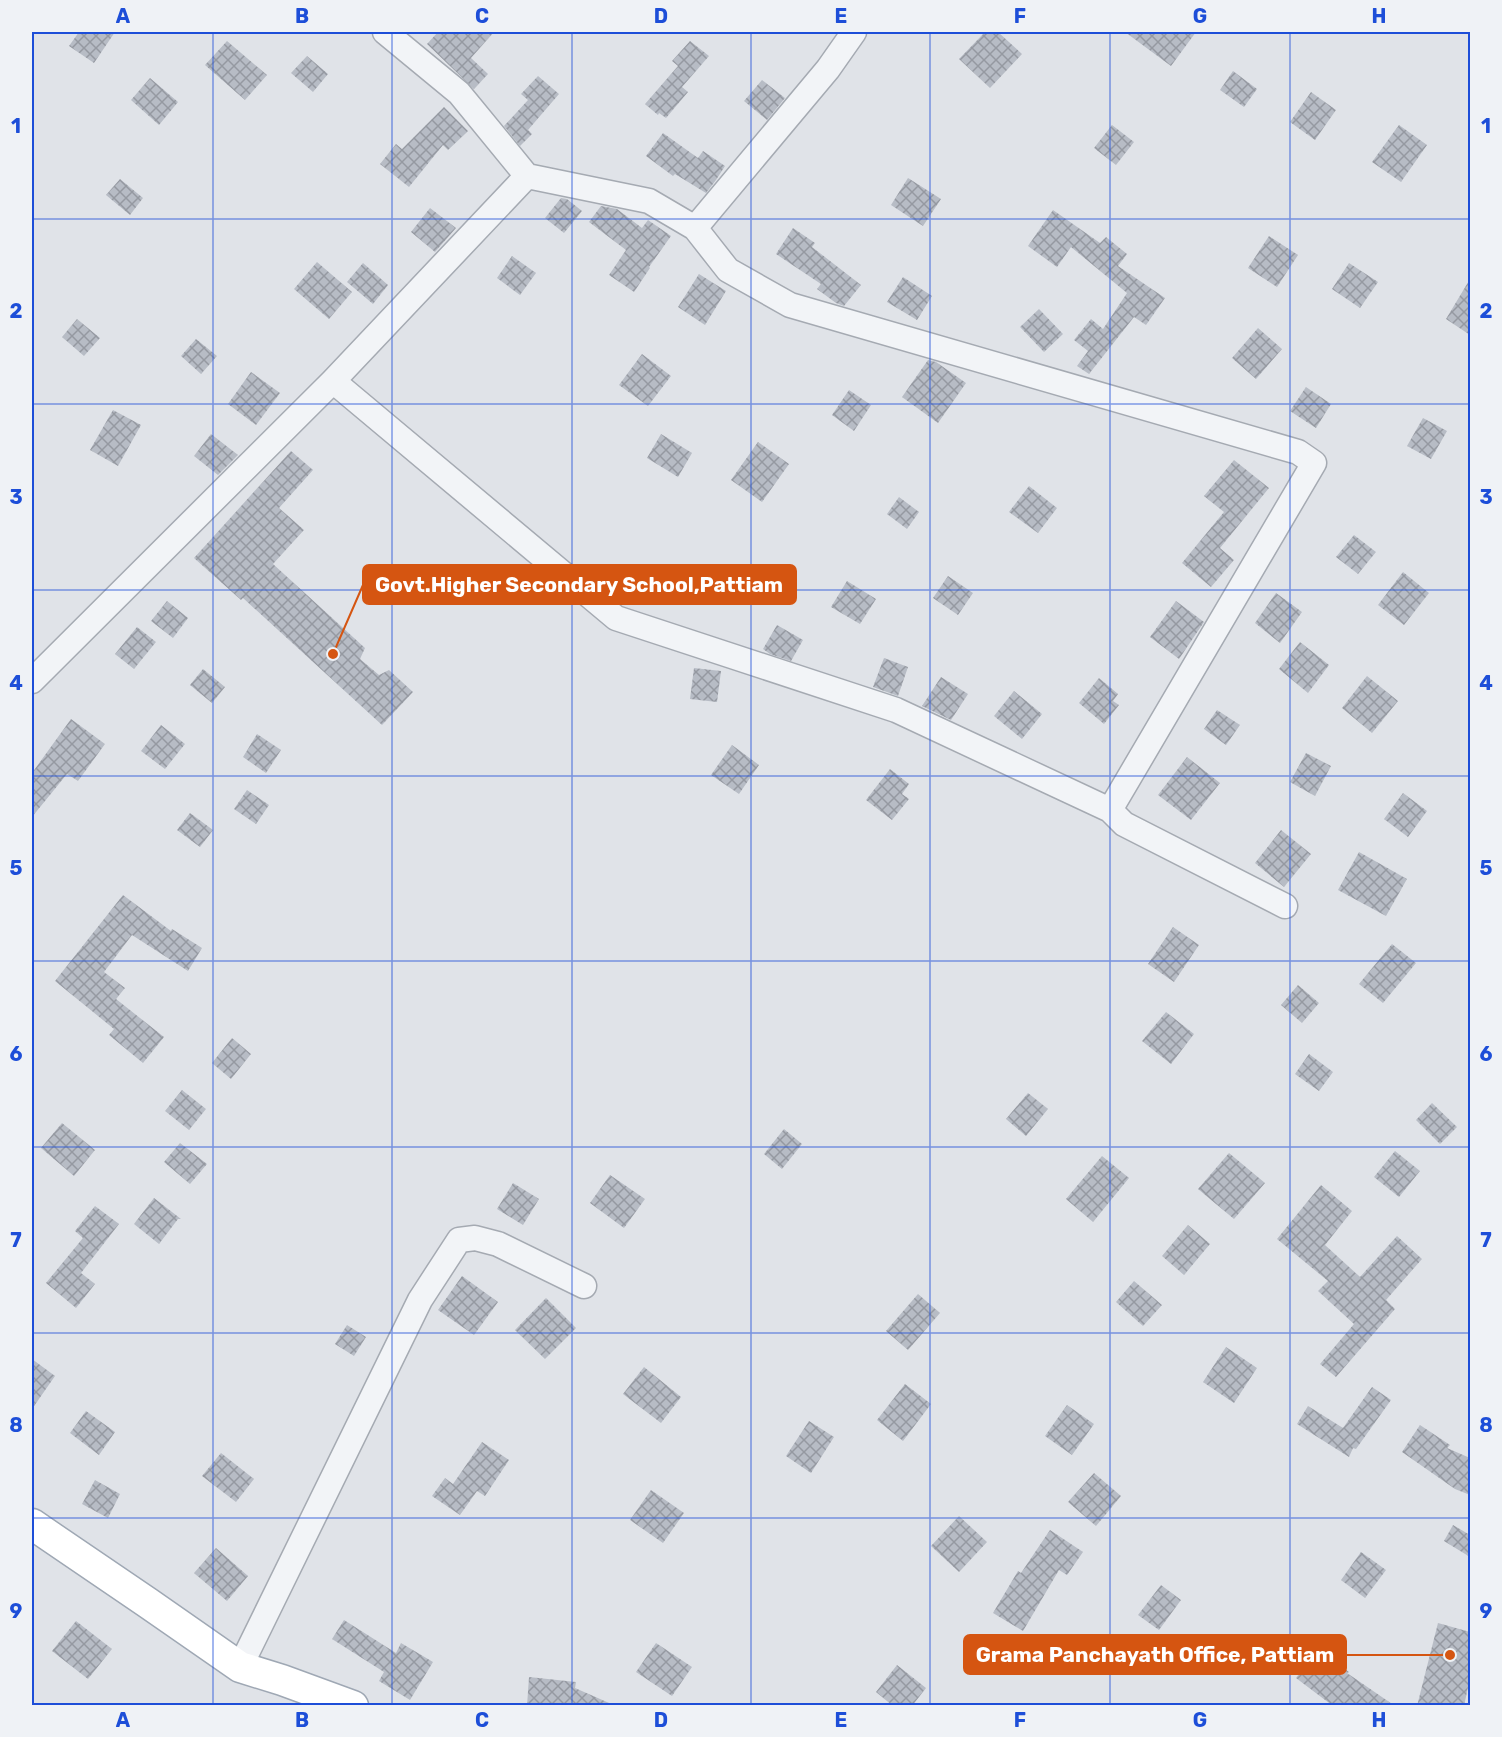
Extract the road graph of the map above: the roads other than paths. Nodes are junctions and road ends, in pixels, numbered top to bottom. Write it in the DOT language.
graph roads {
  1 [pos="385,32"];
  2 [pos="854,32"];
  3 [pos="527,176"];
  4 [pos="695,228"];
  5 [pos="333,381"];
  6 [pos="32,681"];
  7 [pos="1110,810"];
  8 [pos="1285,906"];
  9 [pos="584,1286"];
  10 [pos="32,1524"];
  11 [pos="240,1667"];
  12 [pos="353,1706"];
  1 -- 3 [label="street"];
  2 -- 4 [label="street"];
  3 -- 4 [label="street"];
  3 -- 5 [label="street"];
  4 -- 7 [label="street"];
  5 -- 6 [label="street"];
  5 -- 7 [label="street"];
  7 -- 8 [label="street"];
  9 -- 11 [label="street"];
  10 -- 11 [label="main road"];
  11 -- 12 [label="main road"];
}
